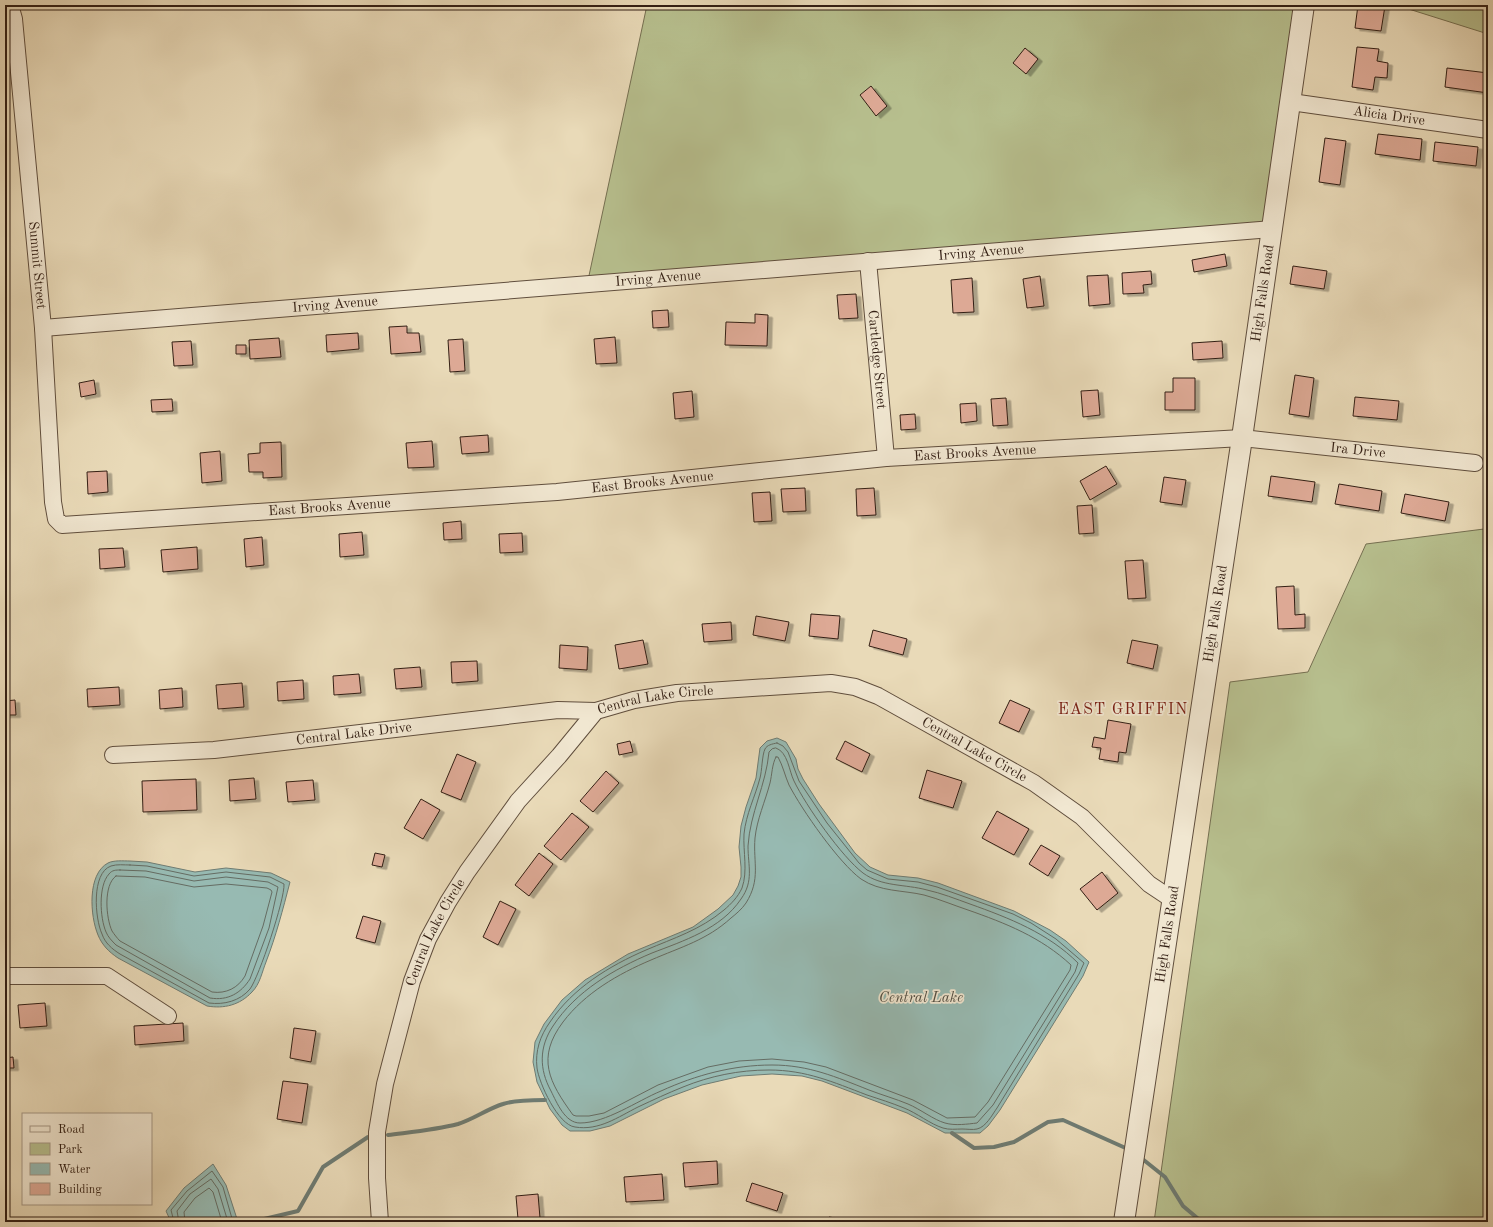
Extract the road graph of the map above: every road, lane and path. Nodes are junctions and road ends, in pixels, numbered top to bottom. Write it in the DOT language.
graph roads {
  1 [pos="10,5"];
  2 [pos="1304,5"];
  3 [pos="1291,102"];
  4 [pos="1488,130"];
  5 [pos="1272,229"];
  6 [pos="868,261"];
  7 [pos="43,328"];
  8 [pos="1242,438"];
  9 [pos="886,458"];
  10 [pos="1475,463"];
  11 [pos="62,525"];
  12 [pos="596,711"];
  13 [pos="113,755"];
  14 [pos="1173,900"];
  15 [pos="5,976"];
  16 [pos="168,1016"];
  17 [pos="1121,1221"];
  18 [pos="380,1222"];
  1 -- 7 [label="street, Summit Street"];
  2 -- 3 [label="street, High Falls Road"];
  3 -- 4 [label="street, Alicia Drive"];
  3 -- 5 [label="street, High Falls Road"];
  5 -- 6 [label="street, Irving Avenue"];
  5 -- 8 [label="street, High Falls Road"];
  6 -- 7 [label="street, Irving Avenue"];
  6 -- 9 [label="street, Cartledge Street"];
  7 -- 11 [label="street, Summit Street"];
  8 -- 9 [label="street, East Brooks Avenue"];
  8 -- 10 [label="street, Ira Drive"];
  8 -- 14 [label="street, High Falls Road"];
  9 -- 11 [label="street, East Brooks Avenue"];
  12 -- 13 [label="street, Central Lake Drive"];
  12 -- 14 [label="street, Central Lake Circle"];
  12 -- 18 [label="street, Central Lake Circle"];
  14 -- 17 [label="street, High Falls Road"];
  15 -- 16 [label="street"];
}
